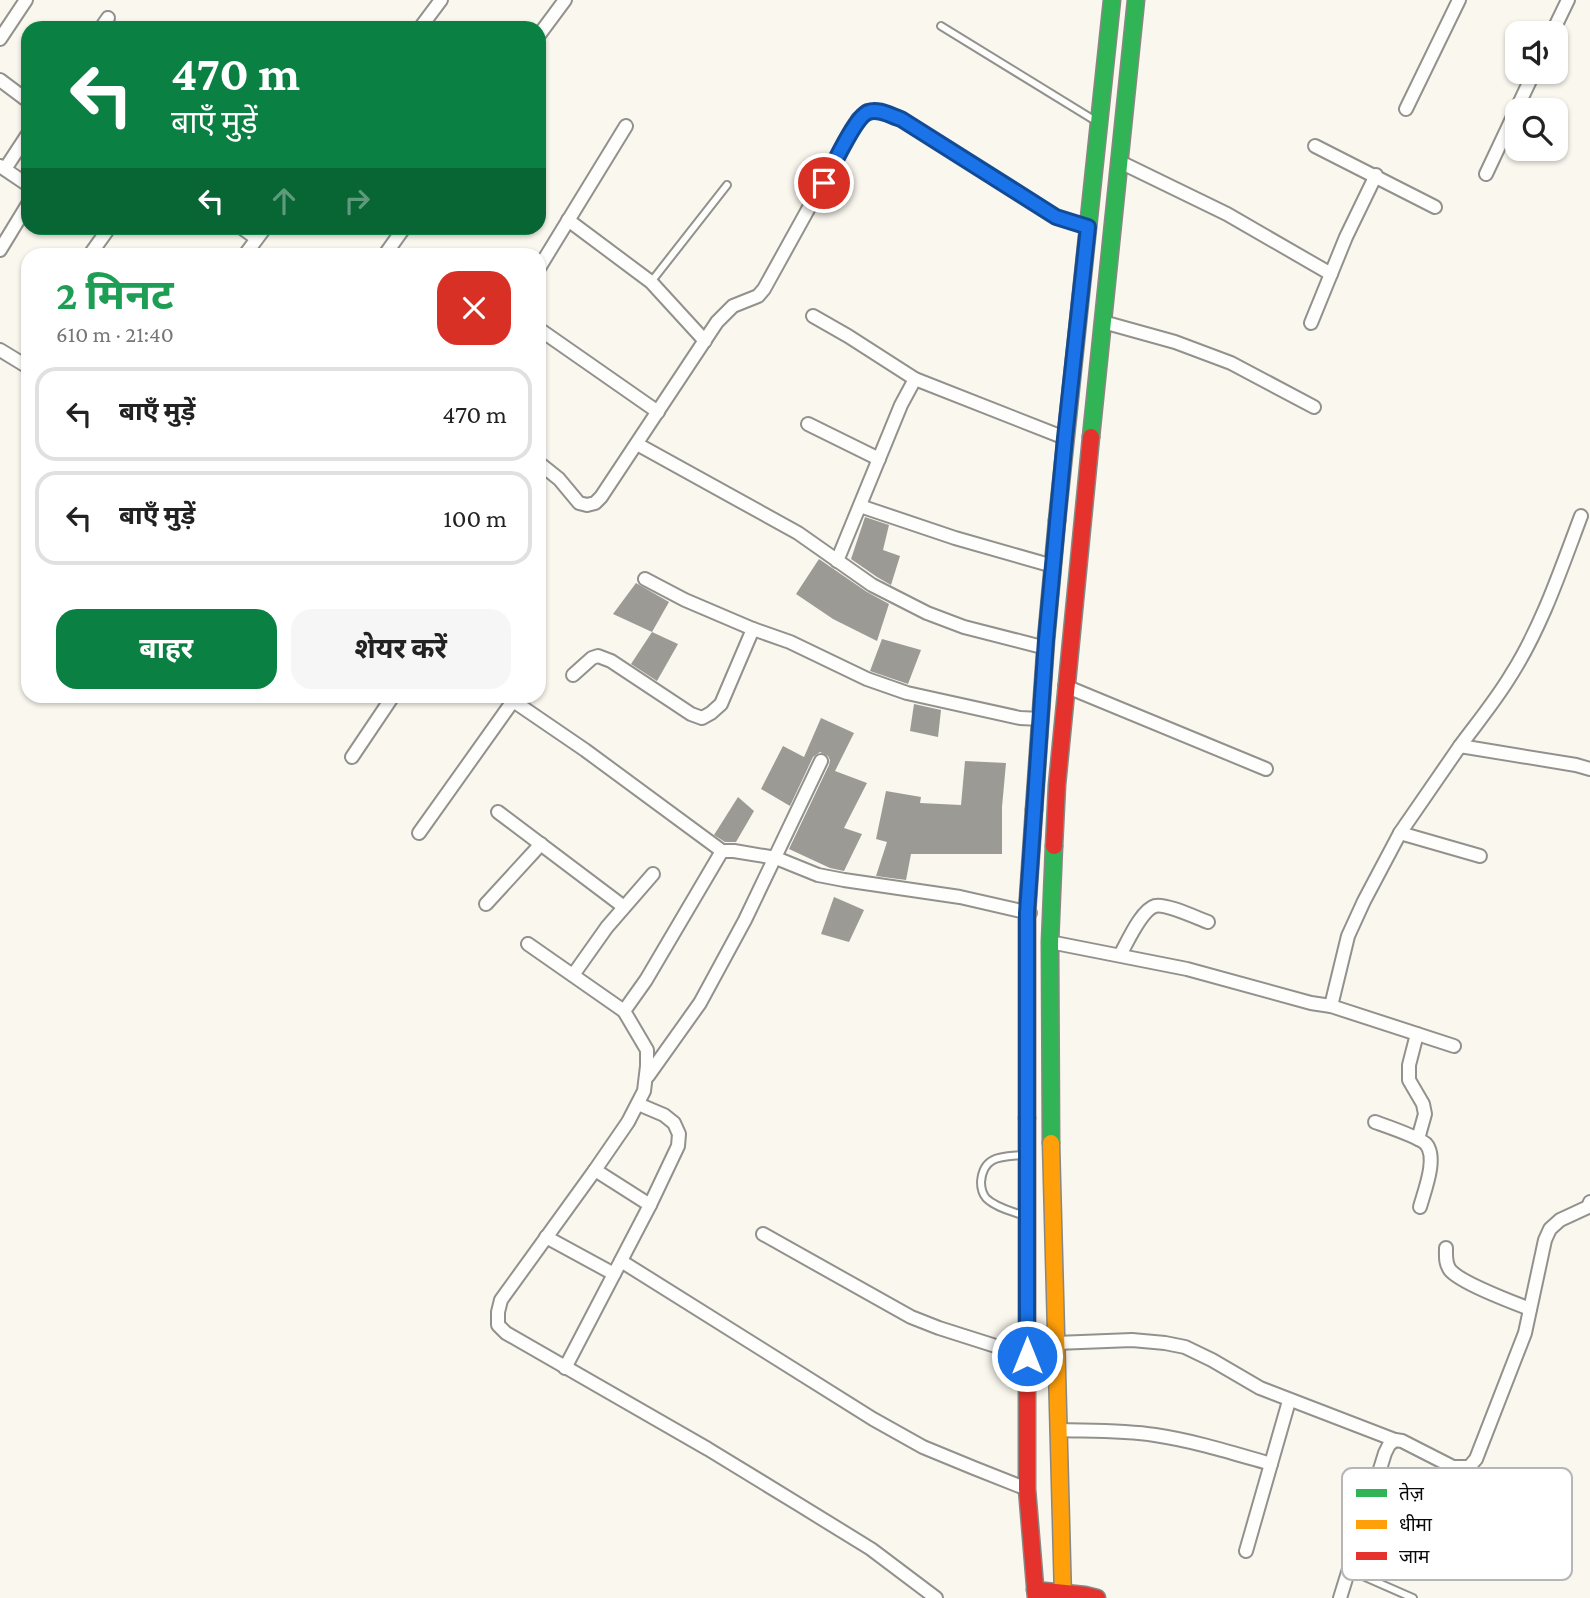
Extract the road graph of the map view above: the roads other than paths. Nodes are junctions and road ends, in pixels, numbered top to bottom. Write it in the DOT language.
graph roads {
  1 [pos="26,0"];
  2 [pos="442,0"];
  3 [pos="565,0"];
  4 [pos="1112,0"];
  5 [pos="1136,0"];
  6 [pos="1459,0"];
  7 [pos="1568,0"];
  8 [pos="426,21"];
  9 [pos="1558,21"];
  10 [pos="546,26"];
  11 [pos="941,26"];
  12 [pos="0,39"];
  13 [pos="0,80"];
  14 [pos="1528,84"];
  15 [pos="21,96"];
  16 [pos="1406,109"];
  17 [pos="1099,123"];
  18 [pos="626,126"];
  19 [pos="21,144"];
  20 [pos="1315,146"];
  21 [pos="1096,151"];
  22 [pos="1119,157"];
  23 [pos="3,168"];
  24 [pos="1486,174"];
  25 [pos="1376,175"];
  26 [pos="21,180"];
  27 [pos="727,185"];
  28 [pos="1435,207"];
  29 [pos="21,216"];
  30 [pos="569,220"];
  31 [pos="1088,227"];
  32 [pos="0,250"];
  33 [pos="546,257"];
  34 [pos="1331,274"];
  35 [pos="651,282"];
  36 [pos="813,316"];
  37 [pos="1103,323"];
  38 [pos="1311,323"];
  39 [pos="546,333"];
  40 [pos="705,341"];
  41 [pos="0,350"];
  42 [pos="21,363"];
  43 [pos="915,379"];
  44 [pos="1314,407"];
  45 [pos="658,412"];
  46 [pos="808,424"];
  47 [pos="1065,438"];
  48 [pos="636,444"];
  49 [pos="879,459"];
  50 [pos="546,469"];
  51 [pos="860,506"];
  52 [pos="1581,516"];
  53 [pos="837,561"];
  54 [pos="1053,566"];
  55 [pos="645,579"];
  56 [pos="754,629"];
  57 [pos="1069,642"];
  58 [pos="1046,644"];
  59 [pos="573,675"];
  60 [pos="1065,686"];
  61 [pos="388,703"];
  62 [pos="506,703"];
  63 [pos="515,703"];
  64 [pos="1041,719"];
  65 [pos="1460,746"];
  66 [pos="352,757"];
  67 [pos="821,761"];
  68 [pos="1266,769"];
  69 [pos="1590,769"];
  70 [pos="498,811"];
  71 [pos="419,833"];
  72 [pos="1401,833"];
  73 [pos="541,844"];
  74 [pos="722,851"];
  75 [pos="1480,856"];
  76 [pos="776,858"];
  77 [pos="653,874"];
  78 [pos="486,904"];
  79 [pos="624,907"];
  80 [pos="1027,913"];
  81 [pos="1051,916"];
  82 [pos="1208,922"];
  83 [pos="1050,942"];
  84 [pos="528,944"];
  85 [pos="1120,955"];
  86 [pos="573,975"];
  87 [pos="1331,1006"];
  88 [pos="624,1011"];
  89 [pos="1417,1034"];
  90 [pos="1454,1046"];
  91 [pos="646,1079"];
  92 [pos="638,1104"];
  93 [pos="1375,1122"];
  94 [pos="1418,1139"];
  95 [pos="1051,1147"];
  96 [pos="1027,1151"];
  97 [pos="595,1170"];
  98 [pos="1590,1202"];
  99 [pos="650,1205"];
  100 [pos="1420,1208"];
  101 [pos="1027,1218"];
  102 [pos="763,1234"];
  103 [pos="546,1237"];
  104 [pos="1446,1248"];
  105 [pos="621,1261"];
  106 [pos="614,1275"];
  107 [pos="1530,1310"];
  108 [pos="1056,1343"];
  109 [pos="1027,1356"];
  110 [pos="565,1368"];
  111 [pos="1289,1401"];
  112 [pos="1058,1430"];
  113 [pos="1395,1440"];
  114 [pos="1271,1464"];
  115 [pos="1380,1468"];
  116 [pos="1027,1489"];
  117 [pos="1246,1551"];
  118 [pos="1346,1580"];
  119 [pos="1372,1580"];
  120 [pos="1035,1594"];
  121 [pos="1062,1595"];
  122 [pos="936,1598"];
  123 [pos="1097,1598"];
  124 [pos="1340,1598"];
  125 [pos="1413,1598"];
  1 -- 12 [label="street"];
  2 -- 8 [label="street"];
  3 -- 10 [label="street"];
  4 -- 17 [label="main road"];
  5 -- 22 [label="main road"];
  6 -- 16 [label="street"];
  7 -- 9 [label="street"];
  11 -- 17 [label="lane"];
  13 -- 15 [label="street"];
  14 -- 24 [label="street"];
  17 -- 21 [label="main road"];
  18 -- 30 [label="street"];
  19 -- 23 [label="street"];
  20 -- 25 [label="street"];
  21 -- 22 [label="main road"];
  21 -- 31 [label="main road"];
  22 -- 34 [label="street"];
  22 -- 37 [label="main road"];
  23 -- 26 [label="street"];
  25 -- 28 [label="street"];
  25 -- 34 [label="street"];
  27 -- 35 [label="lane"];
  29 -- 32 [label="street"];
  30 -- 33 [label="street"];
  30 -- 35 [label="street"];
  31 -- 40 [label="street"];
  31 -- 47 [label="main road"];
  34 -- 38 [label="street"];
  35 -- 40 [label="street"];
  36 -- 43 [label="street"];
  37 -- 44 [label="street"];
  37 -- 57 [label="main road"];
  39 -- 45 [label="street"];
  40 -- 45 [label="street"];
  41 -- 42 [label="street"];
  43 -- 47 [label="street"];
  43 -- 49 [label="street"];
  45 -- 48 [label="street"];
  46 -- 49 [label="street"];
  47 -- 54 [label="main road"];
  48 -- 50 [label="street"];
  48 -- 53 [label="street"];
  49 -- 51 [label="street"];
  51 -- 53 [label="street"];
  51 -- 54 [label="street"];
  52 -- 65 [label="street"];
  53 -- 58 [label="street"];
  54 -- 58 [label="main road"];
  55 -- 56 [label="street"];
  56 -- 59 [label="street"];
  56 -- 64 [label="street"];
  57 -- 58 [label="main road"];
  57 -- 60 [label="main road"];
  58 -- 64 [label="main road"];
  60 -- 68 [label="street"];
  60 -- 81 [label="main road"];
  61 -- 66 [label="street"];
  62 -- 71 [label="street"];
  63 -- 74 [label="street"];
  64 -- 80 [label="main road"];
  65 -- 69 [label="street"];
  65 -- 72 [label="street"];
  67 -- 76 [label="street"];
  70 -- 73 [label="street"];
  72 -- 75 [label="street"];
  72 -- 87 [label="street"];
  73 -- 78 [label="street"];
  73 -- 79 [label="street"];
  74 -- 76 [label="street"];
  74 -- 88 [label="street"];
  76 -- 80 [label="street"];
  76 -- 91 [label="street"];
  77 -- 79 [label="street"];
  79 -- 86 [label="street"];
  80 -- 81 [label="street"];
  80 -- 96 [label="main road"];
  81 -- 83 [label="main road"];
  82 -- 85 [label="street"];
  83 -- 85 [label="street"];
  83 -- 95 [label="main road"];
  84 -- 86 [label="street"];
  85 -- 87 [label="street"];
  86 -- 88 [label="street"];
  87 -- 89 [label="street"];
  88 -- 91 [label="street"];
  89 -- 90 [label="street"];
  89 -- 94 [label="street"];
  91 -- 92 [label="street"];
  92 -- 97 [label="street"];
  92 -- 99 [label="street"];
  93 -- 94 [label="street"];
  94 -- 100 [label="street"];
  95 -- 96 [label="main road"];
  95 -- 108 [label="main road"];
  96 -- 101 [label="main road"];
  96 -- 101 [label="lane"];
  97 -- 99 [label="street"];
  97 -- 103 [label="street"];
  98 -- 107 [label="street"];
  99 -- 105 [label="street"];
  101 -- 109 [label="main road"];
  102 -- 109 [label="street"];
  103 -- 106 [label="street"];
  103 -- 110 [label="street"];
  104 -- 107 [label="street"];
  105 -- 106 [label="street"];
  105 -- 116 [label="street"];
  106 -- 110 [label="street"];
  107 -- 113 [label="street"];
  108 -- 111 [label="street"];
  108 -- 112 [label="main road"];
  109 -- 116 [label="main road"];
  110 -- 122 [label="street"];
  111 -- 113 [label="street"];
  111 -- 114 [label="street"];
  112 -- 114 [label="street"];
  112 -- 121 [label="main road"];
  113 -- 115 [label="street"];
  114 -- 117 [label="street"];
  116 -- 120 [label="main road"];
  118 -- 124 [label="street"];
  119 -- 125 [label="lane"];
  120 -- 121 [label="main road"];
  121 -- 123 [label="main road"];
}
